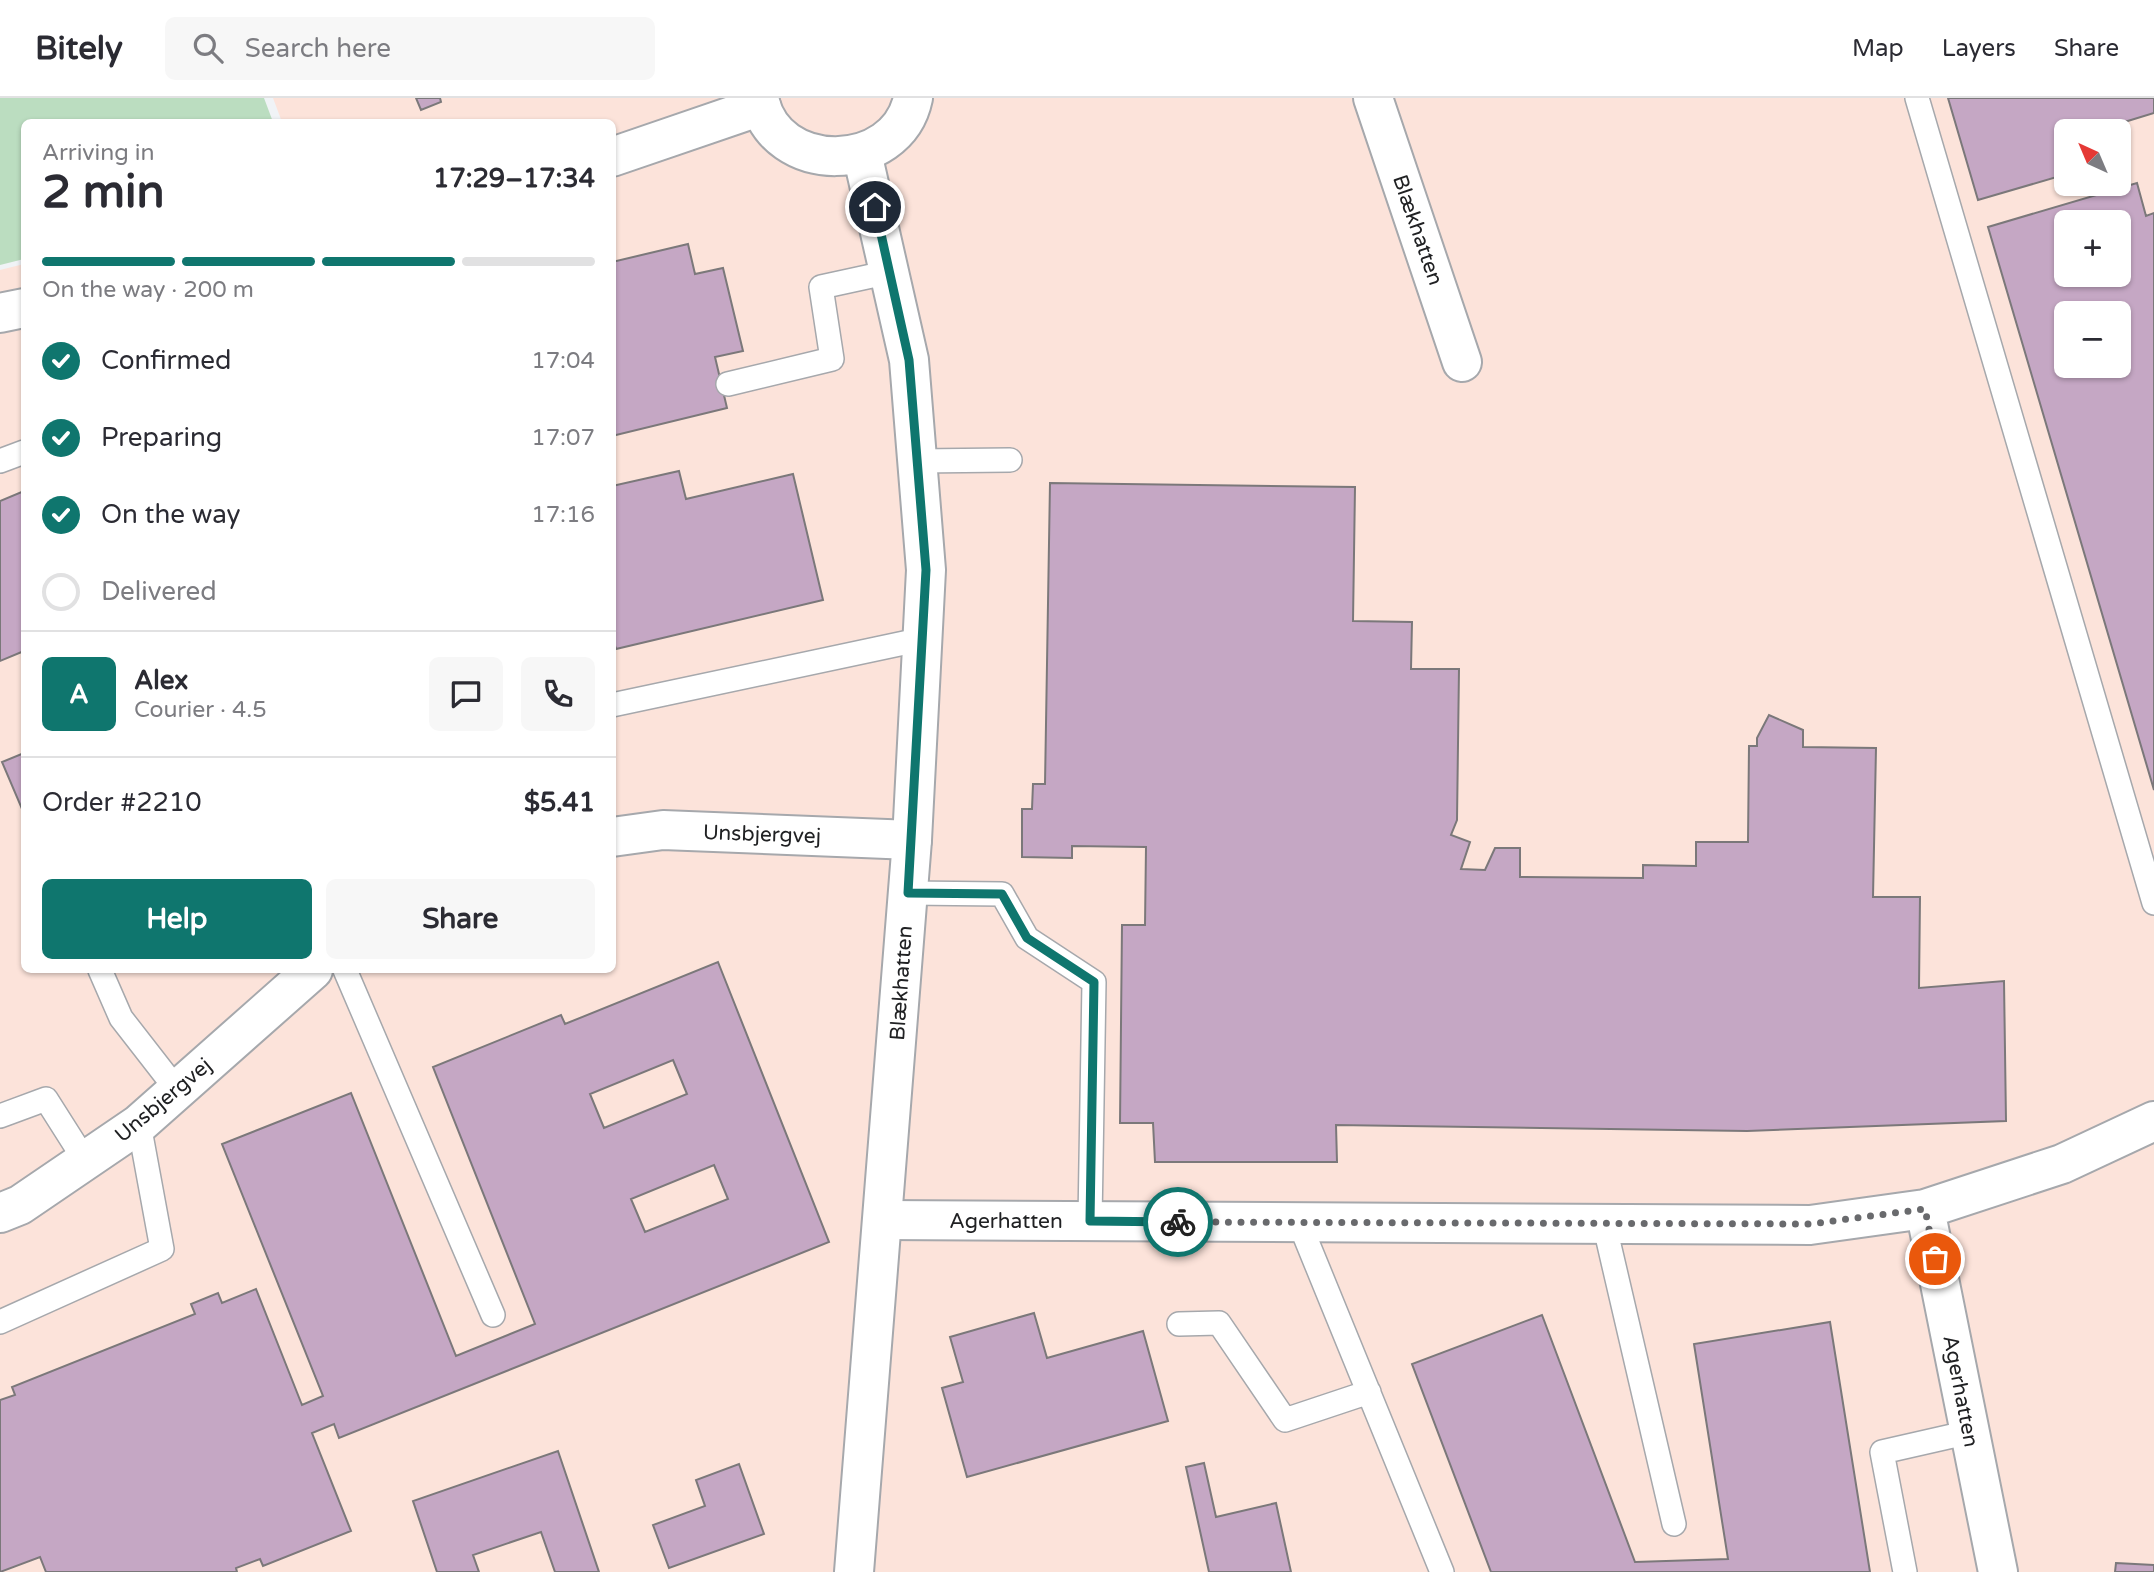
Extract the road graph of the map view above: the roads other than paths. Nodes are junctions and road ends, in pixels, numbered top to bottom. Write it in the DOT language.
graph roads {
  1 [pos="913,98"];
  2 [pos="1373,98"];
  3 [pos="1917,98"];
  4 [pos="760,102"];
  5 [pos="862,153"];
  6 [pos="616,156"];
  7 [pos="890,272"];
  8 [pos="21,309"];
  9 [pos="0,313"];
  10 [pos="1462,362"];
  11 [pos="728,384"];
  12 [pos="21,453"];
  13 [pos="1010,460"];
  14 [pos="0,461"];
  15 [pos="917,461"];
  16 [pos="923,639"];
  17 [pos="616,704"];
  18 [pos="616,836"];
  19 [pos="912,840"];
  20 [pos="908,893"];
  21 [pos="2154,903"];
  22 [pos="101,973"];
  23 [pos="310,973"];
  24 [pos="346,973"];
  25 [pos="177,1090"];
  26 [pos="0,1116"];
  27 [pos="2154,1121"];
  28 [pos="139,1124"];
  29 [pos="86,1162"];
  30 [pos="1925,1209"];
  31 [pos="0,1213"];
  32 [pos="883,1220"];
  33 [pos="1090,1221"];
  34 [pos="1299,1222"];
  35 [pos="1604,1223"];
  36 [pos="493,1315"];
  37 [pos="0,1322"];
  38 [pos="1179,1324"];
  39 [pos="1369,1392"];
  40 [pos="1970,1432"];
  41 [pos="858,1523"];
  42 [pos="1674,1524"];
  43 [pos="855,1572"];
  44 [pos="865,1572"];
  45 [pos="1442,1572"];
  46 [pos="1905,1572"];
  47 [pos="1998,1572"];
  1 -- 5 [label="street"];
  2 -- 10 [label="street, Blækhatten"];
  3 -- 21 [label="lane"];
  4 -- 5 [label="street"];
  4 -- 6 [label="street"];
  5 -- 7 [label="street, Blækhatten"];
  7 -- 11 [label="lane"];
  7 -- 15 [label="street, Blækhatten"];
  8 -- 9 [label="street"];
  12 -- 14 [label="lane"];
  13 -- 15 [label="lane"];
  15 -- 16 [label="street, Blækhatten"];
  16 -- 17 [label="lane"];
  16 -- 19 [label="street, Blækhatten"];
  18 -- 19 [label="street, Unsbjergvej"];
  19 -- 20 [label="street, Blækhatten"];
  20 -- 32 [label="street, Blækhatten"];
  20 -- 33 [label="lane"];
  22 -- 25 [label="lane"];
  23 -- 25 [label="street, Unsbjergvej"];
  24 -- 36 [label="lane"];
  25 -- 28 [label="street, Unsbjergvej"];
  26 -- 29 [label="lane"];
  27 -- 30 [label="street, Agerhatten"];
  28 -- 29 [label="street, Unsbjergvej"];
  28 -- 37 [label="lane"];
  29 -- 31 [label="street, Unsbjergvej"];
  30 -- 35 [label="street, Agerhatten"];
  30 -- 40 [label="street, Agerhatten"];
  32 -- 33 [label="street, Agerhatten"];
  32 -- 41 [label="street, Blækhatten"];
  33 -- 34 [label="street, Agerhatten"];
  34 -- 35 [label="street, Agerhatten"];
  34 -- 39 [label="lane"];
  35 -- 42 [label="lane"];
  38 -- 39 [label="lane"];
  39 -- 45 [label="lane"];
  40 -- 46 [label="lane"];
  40 -- 47 [label="street, Agerhatten"];
  41 -- 43 [label="street, Blækhatten"];
  41 -- 44 [label="street, Blækhatten"];
}
